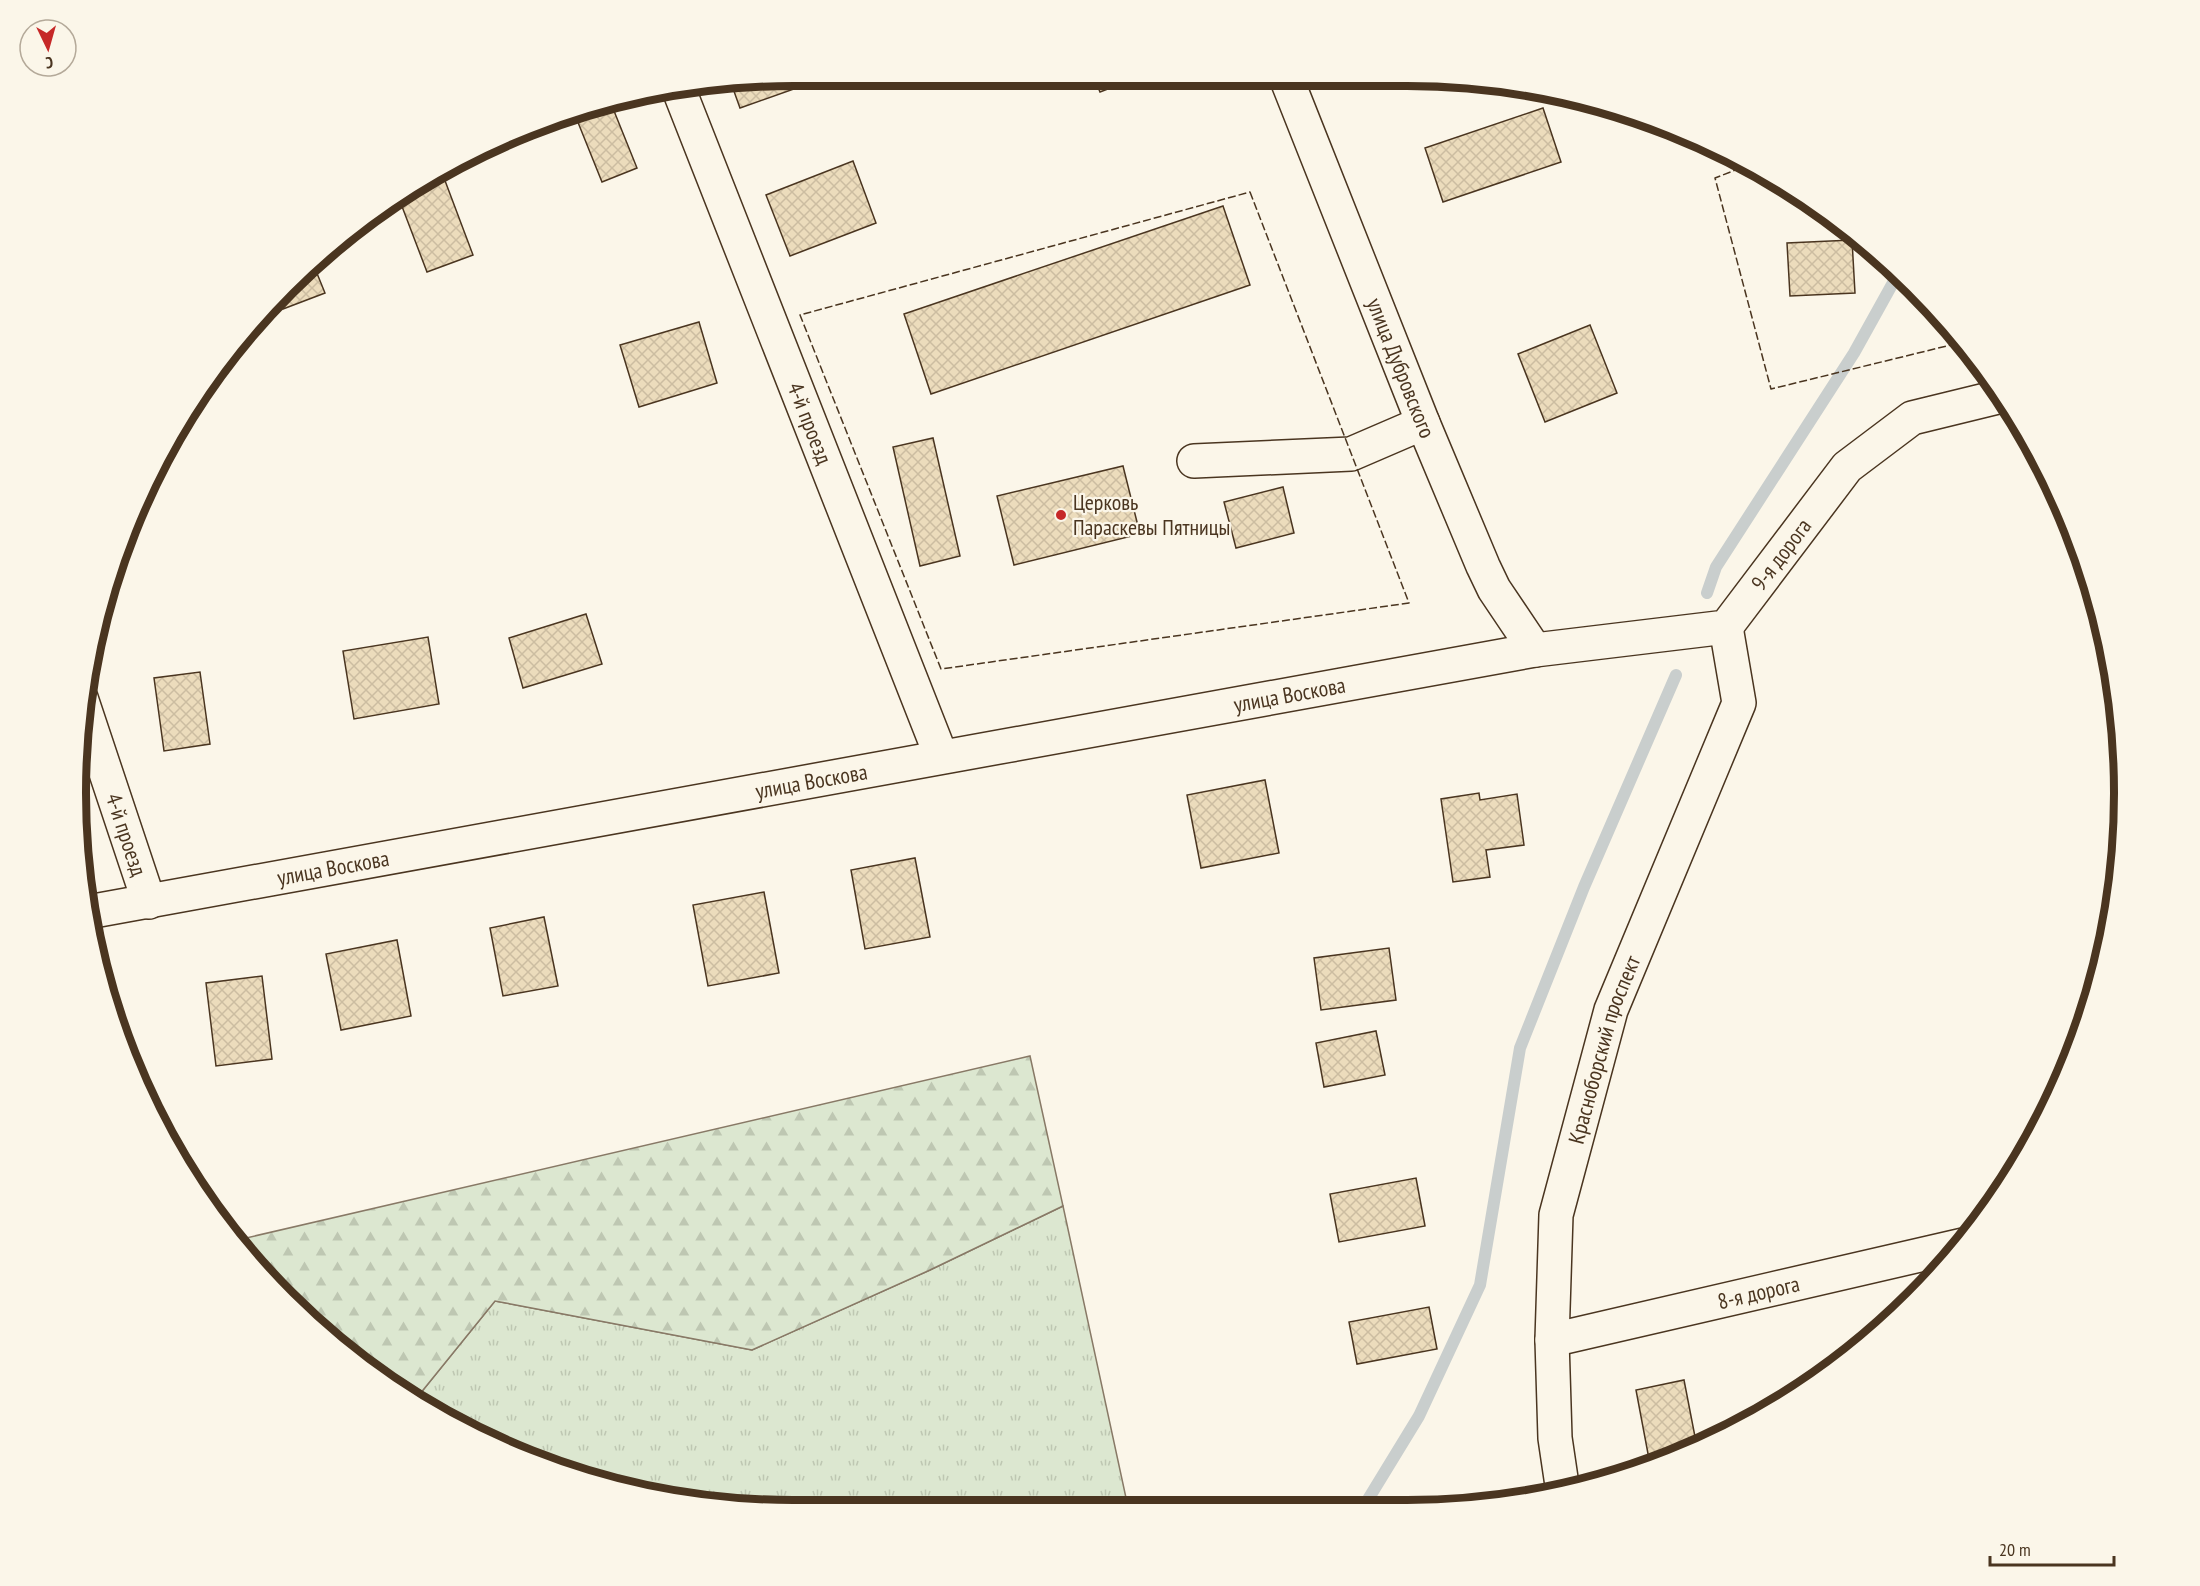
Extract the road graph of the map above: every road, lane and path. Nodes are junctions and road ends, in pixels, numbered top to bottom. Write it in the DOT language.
graph roads {
  1 [pos="1289,86"];
  2 [pos="681,95"];
  3 [pos="1994,398"];
  4 [pos="1423,423"];
  5 [pos="1194,461"];
  6 [pos="1725,627"];
  7 [pos="1535,650"];
  8 [pos="90,724"];
  9 [pos="941,756"];
  10 [pos="149,902"];
  11 [pos="96,911"];
  12 [pos="1948,1249"];
  13 [pos="1552,1340"];
  14 [pos="1562,1483"];
  1 -- 4 [label="street, улица Дубровского"];
  2 -- 9 [label="street, 4-й проезд"];
  3 -- 6 [label="street, 9-я дорога"];
  4 -- 5 [label="street"];
  4 -- 7 [label="street, улица Дубровского"];
  6 -- 7 [label="street"];
  6 -- 13 [label="street, Красноборский проспект"];
  7 -- 9 [label="street, улица Воскова"];
  8 -- 10 [label="street, 4-й проезд"];
  9 -- 10 [label="street, улица Воскова"];
  10 -- 11 [label="street, улица Воскова"];
  12 -- 13 [label="street, 8-я дорога"];
  13 -- 14 [label="street, Красноборский проспект"];
}
